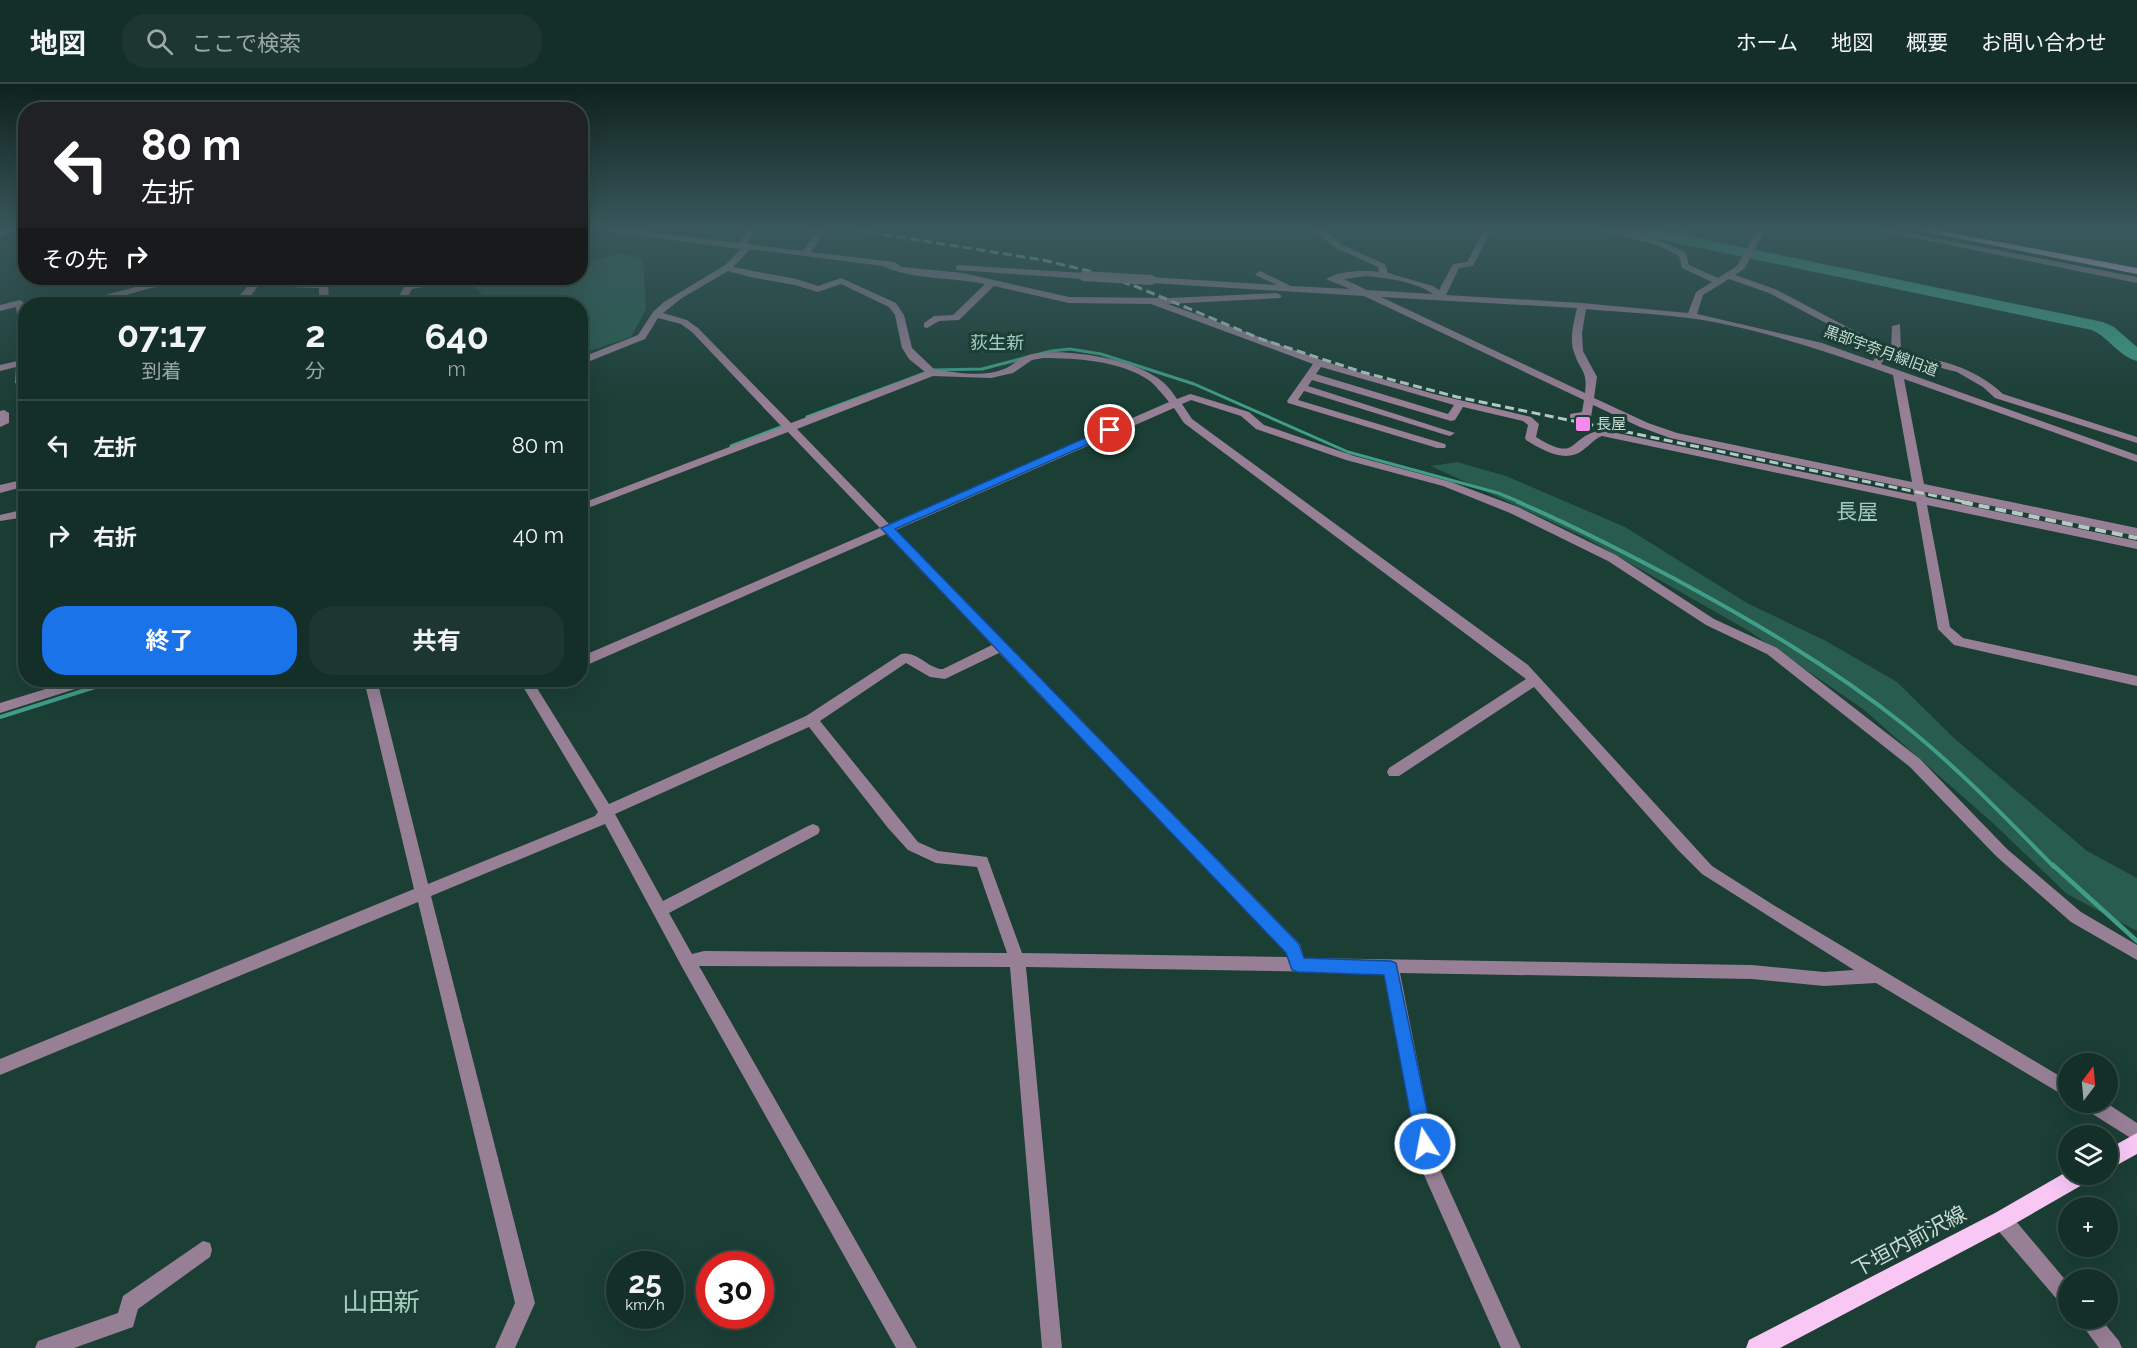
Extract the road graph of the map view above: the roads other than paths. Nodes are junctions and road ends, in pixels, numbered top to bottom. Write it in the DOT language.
graph roads {
  1 [pos="146,287"];
  2 [pos="694,287"];
  3 [pos="855,287"];
  4 [pos="987,287"];
  5 [pos="1009,287"];
  6 [pos="1262,287"];
  7 [pos="1289,287"];
  8 [pos="1312,287"];
  9 [pos="1350,287"];
  10 [pos="1426,287"];
  11 [pos="1446,287"];
  12 [pos="1710,287"];
  13 [pos="1756,287"];
  14 [pos="1294,289"];
  15 [pos="1307,290"];
  16 [pos="1362,293"];
  17 [pos="1442,296"];
  18 [pos="105,297"];
  19 [pos="1375,299"];
  20 [pos="1153,301"];
  21 [pos="18,304"];
  22 [pos="1582,306"];
  23 [pos="0,308"];
  24 [pos="656,314"];
  25 [pos="1692,316"];
  26 [pos="927,325"];
  27 [pos="1898,326"];
  28 [pos="1884,350"];
  29 [pos="1896,354"];
  30 [pos="588,359"];
  31 [pos="18,364"];
  32 [pos="1318,364"];
  33 [pos="1875,365"];
  34 [pos="0,368"];
  35 [pos="932,373"];
  36 [pos="1898,373"];
  37 [pos="1310,376"];
  38 [pos="1367,379"];
  39 [pos="1302,387"];
  40 [pos="1359,390"];
  41 [pos="1416,393"];
  42 [pos="1589,398"];
  43 [pos="1175,402"];
  44 [pos="1350,402"];
  45 [pos="1403,404"];
  46 [pos="1459,405"];
  47 [pos="1341,416"];
  48 [pos="1394,416"];
  49 [pos="1574,416"];
  50 [pos="1334,426"];
  51 [pos="789,428"];
  52 [pos="1386,429"];
  53 [pos="1450,433"];
  54 [pos="2137,440"];
  55 [pos="1441,446"];
  56 [pos="2137,459"];
  57 [pos="18,484"];
  58 [pos="1918,486"];
  59 [pos="0,489"];
  60 [pos="1921,499"];
  61 [pos="588,505"];
  62 [pos="18,515"];
  63 [pos="4,518"];
  64 [pos="887,528"];
  65 [pos="2137,532"];
  66 [pos="2137,545"];
  67 [pos="1000,647"];
  68 [pos="588,659"];
  69 [pos="1535,680"];
  70 [pos="2137,681"];
  71 [pos="67,687"];
  72 [pos="372,687"];
  73 [pos="536,687"];
  74 [pos="0,708"];
  75 [pos="810,720"];
  76 [pos="1394,772"];
  77 [pos="606,812"];
  78 [pos="813,830"];
  79 [pos="423,893"];
  80 [pos="660,910"];
  81 [pos="2137,953"];
  82 [pos="1017,960"];
  83 [pos="688,962"];
  84 [pos="1298,965"];
  85 [pos="1391,968"];
  86 [pos="1878,976"];
  87 [pos="0,1067"];
  88 [pos="2058,1084"];
  89 [pos="2106,1113"];
  90 [pos="2137,1133"];
  91 [pos="2137,1143"];
  92 [pos="2118,1154"];
  93 [pos="2063,1185"];
  94 [pos="2002,1220"];
  95 [pos="203,1250"];
  96 [pos="2058,1285"];
  97 [pos="2096,1329"];
  98 [pos="45,1348"];
  99 [pos="505,1348"];
  100 [pos="907,1348"];
  101 [pos="1052,1348"];
  102 [pos="1511,1348"];
  103 [pos="1757,1348"];
  104 [pos="2112,1348"];
  1 -- 18 [label="street"];
  2 -- 24 [label="street"];
  3 -- 35 [label="street"];
  4 -- 26 [label="street"];
  5 -- 20 [label="street"];
  6 -- 14 [label="street, 黒部宇奈月線旧道, bridge"];
  7 -- 14 [label="street"];
  8 -- 15 [label="street"];
  9 -- 16 [label="street"];
  10 -- 17 [label="street"];
  11 -- 17 [label="street"];
  12 -- 25 [label="street"];
  13 -- 28 [label="street"];
  14 -- 15 [label="street, 黒部宇奈月線旧道"];
  15 -- 16 [label="street, 黒部宇奈月線旧道"];
  16 -- 17 [label="street, 黒部宇奈月線旧道"];
  16 -- 19 [label="street"];
  17 -- 22 [label="street, 黒部宇奈月線旧道"];
  19 -- 20 [label="street"];
  19 -- 42 [label="street"];
  20 -- 32 [label="street"];
  21 -- 23 [label="street"];
  22 -- 25 [label="street, 黒部宇奈月線旧道"];
  22 -- 42 [label="street"];
  24 -- 30 [label="street"];
  24 -- 51 [label="street"];
  25 -- 33 [label="street, 黒部宇奈月線旧道"];
  27 -- 29 [label="street"];
  28 -- 29 [label="street"];
  28 -- 33 [label="street"];
  29 -- 54 [label="street"];
  31 -- 34 [label="street"];
  32 -- 37 [label="street"];
  32 -- 38 [label="street"];
  33 -- 36 [label="street, 黒部宇奈月線旧道"];
  35 -- 43 [label="street"];
  35 -- 51 [label="street"];
  36 -- 56 [label="street, 黒部宇奈月線旧道"];
  36 -- 58 [label="street"];
  37 -- 39 [label="street"];
  37 -- 40 [label="street"];
  38 -- 40 [label="street"];
  38 -- 41 [label="street"];
  39 -- 44 [label="street"];
  39 -- 47 [label="street"];
  40 -- 44 [label="street"];
  40 -- 45 [label="street"];
  41 -- 45 [label="street"];
  41 -- 46 [label="street"];
  42 -- 49 [label="street"];
  42 -- 58 [label="street"];
  43 -- 64 [label="street"];
  43 -- 69 [label="street"];
  43 -- 81 [label="street"];
  44 -- 47 [label="street"];
  44 -- 48 [label="street"];
  45 -- 46 [label="street"];
  45 -- 48 [label="street"];
  46 -- 60 [label="street"];
  47 -- 50 [label="street"];
  47 -- 52 [label="street"];
  48 -- 52 [label="street"];
  48 -- 53 [label="street"];
  51 -- 61 [label="street"];
  51 -- 64 [label="street"];
  52 -- 55 [label="street"];
  57 -- 59 [label="street"];
  58 -- 60 [label="street"];
  58 -- 65 [label="street"];
  60 -- 66 [label="street"];
  60 -- 70 [label="street"];
  62 -- 63 [label="street"];
  64 -- 67 [label="street"];
  64 -- 68 [label="street"];
  67 -- 75 [label="street"];
  67 -- 84 [label="street"];
  69 -- 76 [label="street"];
  69 -- 86 [label="street"];
  71 -- 74 [label="street"];
  72 -- 79 [label="street"];
  73 -- 77 [label="street"];
  75 -- 77 [label="street"];
  75 -- 82 [label="street"];
  77 -- 79 [label="street"];
  77 -- 80 [label="street"];
  78 -- 80 [label="street"];
  79 -- 87 [label="street"];
  79 -- 99 [label="street"];
  80 -- 83 [label="street"];
  82 -- 83 [label="street"];
  82 -- 84 [label="street"];
  82 -- 101 [label="street"];
  83 -- 100 [label="street"];
  84 -- 85 [label="street"];
  85 -- 86 [label="street"];
  85 -- 102 [label="street"];
  86 -- 88 [label="street"];
  89 -- 90 [label="street"];
  91 -- 92 [label="main road"];
  93 -- 94 [label="main road, 下垣内前沢線"];
  94 -- 96 [label="street"];
  94 -- 103 [label="main road, 下垣内前沢線"];
  95 -- 98 [label="street"];
  97 -- 104 [label="street"];
}
